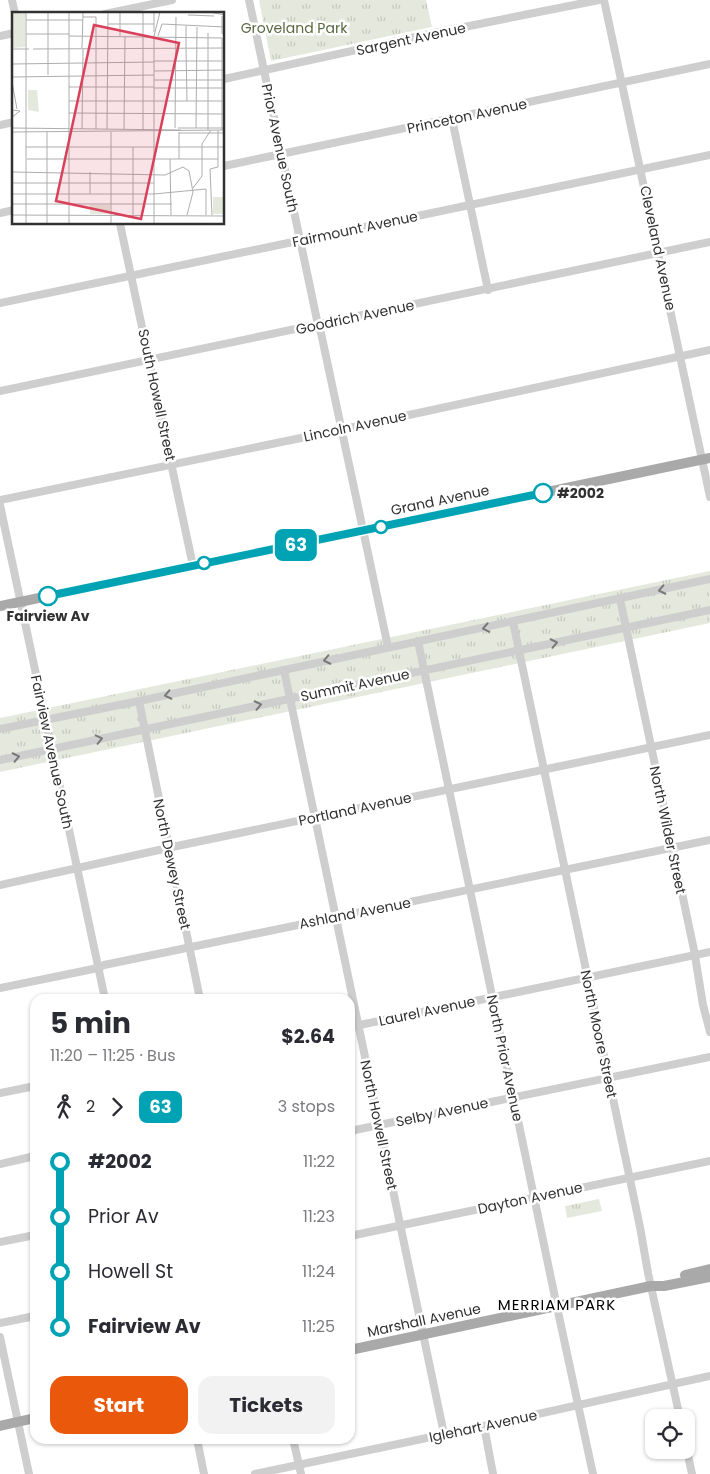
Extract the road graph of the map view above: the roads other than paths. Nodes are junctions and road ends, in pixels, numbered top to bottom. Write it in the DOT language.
graph roads {
  1 [pos="172,0"];
  2 [pos="249,0"];
  3 [pos="599,0"];
  4 [pos="604,0"];
  5 [pos="115,12"];
  6 [pos="710,64"];
  7 [pos="264,70"];
  8 [pos="225,79"];
  9 [pos="622,83"];
  10 [pos="452,119"];
  11 [pos="282,155"];
  12 [pos="710,155"];
  13 [pos="225,166"];
  14 [pos="641,169"];
  15 [pos="471,205"];
  16 [pos="120,225"];
  17 [pos="300,240"];
  18 [pos="710,242"];
  19 [pos="659,253"];
  20 [pos="130,276"];
  21 [pos="488,290"];
  22 [pos="0,303"];
  23 [pos="318,325"];
  24 [pos="710,350"];
  25 [pos="681,356"];
  26 [pos="149,360"];
  27 [pos="0,392"];
  28 [pos="342,429"];
  29 [pos="706,459"];
  30 [pos="172,465"];
  31 [pos="710,497"];
  32 [pos="0,500"];
  33 [pos="0,505"];
  34 [pos="363,530"];
  35 [pos="193,566"];
  36 [pos="710,579"];
  37 [pos="620,599"];
  38 [pos="20,602"];
  39 [pos="0,606"];
  40 [pos="710,610"];
  41 [pos="513,622"];
  42 [pos="627,627"];
  43 [pos="418,641"];
  44 [pos="388,647"];
  45 [pos="519,650"];
  46 [pos="284,670"];
  47 [pos="425,671"];
  48 [pos="290,698"];
  49 [pos="139,701"];
  50 [pos="46,719"];
  51 [pos="0,729"];
  52 [pos="145,729"];
  53 [pos="710,735"];
  54 [pos="651,748"];
  55 [pos="52,750"];
  56 [pos="0,760"];
  57 [pos="543,770"];
  58 [pos="449,790"];
  59 [pos="315,817"];
  60 [pos="710,840"];
  61 [pos="169,848"];
  62 [pos="672,848"];
  63 [pos="77,869"];
  64 [pos="564,870"];
  65 [pos="0,885"];
  66 [pos="470,890"];
  67 [pos="336,917"];
  68 [pos="190,947"];
  69 [pos="710,952"];
  70 [pos="694,956"];
  71 [pos="98,968"];
  72 [pos="587,978"];
  73 [pos="0,988"];
  74 [pos="104,994"];
  75 [pos="199,994"];
  76 [pos="349,994"];
  77 [pos="492,997"];
  78 [pos="355,1026"];
  79 [pos="355,1030"];
  80 [pos="710,1032"];
  81 [pos="710,1057"];
  82 [pos="608,1078"];
  83 [pos="30,1087"];
  84 [pos="0,1093"];
  85 [pos="514,1097"];
  86 [pos="379,1125"];
  87 [pos="355,1130"];
  88 [pos="30,1157"];
  89 [pos="710,1161"];
  90 [pos="0,1164"];
  91 [pos="629,1177"];
  92 [pos="534,1197"];
  93 [pos="399,1226"];
  94 [pos="355,1235"];
  95 [pos="30,1236"];
  96 [pos="0,1242"];
  97 [pos="710,1269"];
  98 [pos="710,1277"];
  99 [pos="651,1286"];
  100 [pos="556,1307"];
  101 [pos="30,1317"];
  102 [pos="0,1323"];
  103 [pos="423,1335"];
  104 [pos="0,1337"];
  105 [pos="355,1349"];
  106 [pos="710,1376"];
  107 [pos="672,1384"];
  108 [pos="578,1405"];
  109 [pos="678,1409"];
  110 [pos="30,1419"];
  111 [pos="17,1422"];
  112 [pos="0,1426"];
  113 [pos="484,1426"];
  114 [pos="444,1434"];
  115 [pos="198,1444"];
  116 [pos="294,1444"];
  117 [pos="689,1459"];
  118 [pos="299,1464"];
  119 [pos="28,1474"];
  120 [pos="204,1474"];
  121 [pos="255,1474"];
  122 [pos="301,1474"];
  123 [pos="493,1474"];
  124 [pos="593,1474"];
  125 [pos="692,1474"];
  1 -- 5 [label="street"];
  2 -- 7 [label="street, Prior Avenue South"];
  3 -- 7 [label="street, Sargent Avenue"];
  4 -- 9 [label="street, Cleveland Avenue"];
  6 -- 9 [label="street, Princeton Avenue"];
  7 -- 8 [label="street, Sargent Avenue"];
  7 -- 11 [label="street, Prior Avenue South"];
  9 -- 10 [label="street, Princeton Avenue"];
  9 -- 14 [label="street, Cleveland Avenue"];
  10 -- 11 [label="street, Princeton Avenue"];
  10 -- 15 [label="street"];
  11 -- 13 [label="street, Princeton Avenue"];
  11 -- 17 [label="street, Prior Avenue South"];
  12 -- 14 [label="street, Fairmount Avenue"];
  14 -- 15 [label="street, Fairmount Avenue"];
  14 -- 19 [label="street, Cleveland Avenue"];
  15 -- 17 [label="street, Fairmount Avenue"];
  15 -- 21 [label="street"];
  16 -- 20 [label="street, South Howell Street"];
  17 -- 20 [label="street, Fairmount Avenue"];
  17 -- 23 [label="street, Prior Avenue South"];
  18 -- 19 [label="street, Goodrich Avenue"];
  19 -- 21 [label="street, Goodrich Avenue"];
  19 -- 25 [label="street, Cleveland Avenue"];
  20 -- 22 [label="street, Fairmount Avenue"];
  20 -- 26 [label="street, South Howell Street"];
  21 -- 23 [label="street, Goodrich Avenue"];
  23 -- 26 [label="street, Goodrich Avenue"];
  23 -- 28 [label="street, Prior Avenue South"];
  24 -- 25 [label="street, Lincoln Avenue"];
  25 -- 28 [label="street, Lincoln Avenue"];
  25 -- 29 [label="street, Cleveland Avenue"];
  26 -- 27 [label="street, Goodrich Avenue"];
  26 -- 30 [label="street, South Howell Street"];
  28 -- 30 [label="street, Lincoln Avenue"];
  28 -- 34 [label="street, Prior Avenue South"];
  29 -- 31 [label="street, Cleveland Avenue"];
  29 -- 34 [label="main road, Grand Avenue"];
  30 -- 32 [label="street, Lincoln Avenue"];
  30 -- 35 [label="street, South Howell Street"];
  33 -- 38 [label="street, Fairview Avenue South"];
  34 -- 35 [label="main road, Grand Avenue"];
  34 -- 44 [label="street, Prior Avenue South"];
  35 -- 38 [label="main road, Grand Avenue"];
  36 -- 37 [label="street, one-way"];
  37 -- 41 [label="street"];
  37 -- 42 [label="street, North Wilder Street"];
  38 -- 39 [label="main road, Grand Avenue"];
  38 -- 50 [label="street, Fairview Avenue South"];
  40 -- 42 [label="street, Summit Avenue"];
  41 -- 43 [label="street, one-way"];
  41 -- 45 [label="street, North Moore Street"];
  45 -- 42 [label="street, Summit Avenue, one-way"];
  42 -- 54 [label="street, North Wilder Street"];
  43 -- 44 [label="street"];
  43 -- 47 [label="street, North Prior Avenue"];
  44 -- 46 [label="street, one-way"];
  45 -- 47 [label="street, Summit Avenue"];
  45 -- 57 [label="street, North Moore Street"];
  46 -- 48 [label="street"];
  46 -- 49 [label="street, one-way"];
  47 -- 48 [label="street, Summit Avenue"];
  47 -- 58 [label="street, North Prior Avenue"];
  52 -- 48 [label="street, Summit Avenue, one-way"];
  48 -- 59 [label="street, North Howell Street"];
  49 -- 50 [label="street"];
  49 -- 52 [label="street, North Dewey Street"];
  50 -- 51 [label="street"];
  50 -- 55 [label="street, Fairview Avenue South"];
  55 -- 52 [label="street, Summit Avenue, one-way"];
  52 -- 61 [label="street, North Dewey Street"];
  53 -- 54 [label="street, Portland Avenue"];
  54 -- 57 [label="street, Portland Avenue"];
  54 -- 62 [label="street, North Wilder Street"];
  56 -- 55 [label="street, Summit Avenue, one-way"];
  55 -- 63 [label="street, Fairview Avenue South"];
  57 -- 58 [label="street, Portland Avenue"];
  57 -- 64 [label="street, North Moore Street"];
  58 -- 59 [label="street, Portland Avenue"];
  58 -- 66 [label="street, North Prior Avenue"];
  59 -- 61 [label="street, Portland Avenue"];
  59 -- 67 [label="street, North Howell Street"];
  60 -- 62 [label="street, Ashland Avenue"];
  61 -- 63 [label="street, Portland Avenue"];
  61 -- 68 [label="street, North Dewey Street"];
  62 -- 64 [label="street, Ashland Avenue"];
  62 -- 70 [label="street, North Wilder Street"];
  63 -- 65 [label="street, Portland Avenue"];
  63 -- 71 [label="street, Fairview Avenue South"];
  64 -- 66 [label="street, Ashland Avenue"];
  64 -- 72 [label="street, North Moore Street"];
  66 -- 67 [label="street, Ashland Avenue"];
  66 -- 77 [label="street, North Prior Avenue"];
  67 -- 68 [label="street, Ashland Avenue"];
  67 -- 76 [label="street, North Howell Street"];
  68 -- 71 [label="street, Ashland Avenue"];
  68 -- 75 [label="street, North Dewey Street"];
  69 -- 70 [label="street, Laurel Avenue"];
  70 -- 72 [label="street, Laurel Avenue"];
  70 -- 80 [label="street, North Wilder Street"];
  71 -- 73 [label="street, Ashland Avenue"];
  71 -- 74 [label="street, Fairview Avenue South"];
  72 -- 77 [label="street, Laurel Avenue"];
  72 -- 82 [label="street, North Moore Street"];
  77 -- 78 [label="street, Laurel Avenue"];
  77 -- 85 [label="street, North Prior Avenue"];
  79 -- 86 [label="street, North Howell Street"];
  81 -- 82 [label="street, Selby Avenue"];
  82 -- 85 [label="street, Selby Avenue"];
  82 -- 91 [label="street, North Moore Street"];
  83 -- 84 [label="street"];
  85 -- 86 [label="street, Selby Avenue"];
  85 -- 92 [label="street, North Prior Avenue"];
  86 -- 87 [label="street, Selby Avenue"];
  86 -- 93 [label="street, North Howell Street"];
  88 -- 90 [label="street"];
  89 -- 91 [label="street, Dayton Avenue"];
  91 -- 92 [label="street, Dayton Avenue"];
  91 -- 99 [label="street, North Moore Street"];
  92 -- 93 [label="street, Dayton Avenue"];
  92 -- 100 [label="street, North Prior Avenue"];
  93 -- 94 [label="street, Dayton Avenue"];
  93 -- 103 [label="street, North Howell Street"];
  95 -- 96 [label="street"];
  97 -- 99 [label="main road, Marshall Avenue"];
  98 -- 99 [label="main road, Marshall Avenue"];
  99 -- 100 [label="main road, Marshall Avenue"];
  99 -- 107 [label="street, North Moore Street"];
  100 -- 103 [label="main road, Marshall Avenue"];
  100 -- 108 [label="street, North Prior Avenue"];
  101 -- 102 [label="street"];
  103 -- 105 [label="main road, Marshall Avenue"];
  103 -- 114 [label="street, North Howell Street"];
  104 -- 111 [label="street"];
  106 -- 107 [label="street, Iglehart Avenue"];
  107 -- 108 [label="street, Iglehart Avenue"];
  107 -- 109 [label="street, North Moore Street"];
  108 -- 113 [label="street, Iglehart Avenue"];
  108 -- 124 [label="street, North Prior Avenue"];
  110 -- 111 [label="main road"];
  111 -- 112 [label="main road"];
  111 -- 119 [label="street"];
  113 -- 114 [label="street, Iglehart Avenue"];
  113 -- 123 [label="street"];
  114 -- 118 [label="street, Iglehart Avenue"];
  115 -- 120 [label="street"];
  116 -- 118 [label="street"];
  117 -- 125 [label="street"];
  118 -- 121 [label="street, Iglehart Avenue"];
  118 -- 122 [label="street"];
}
